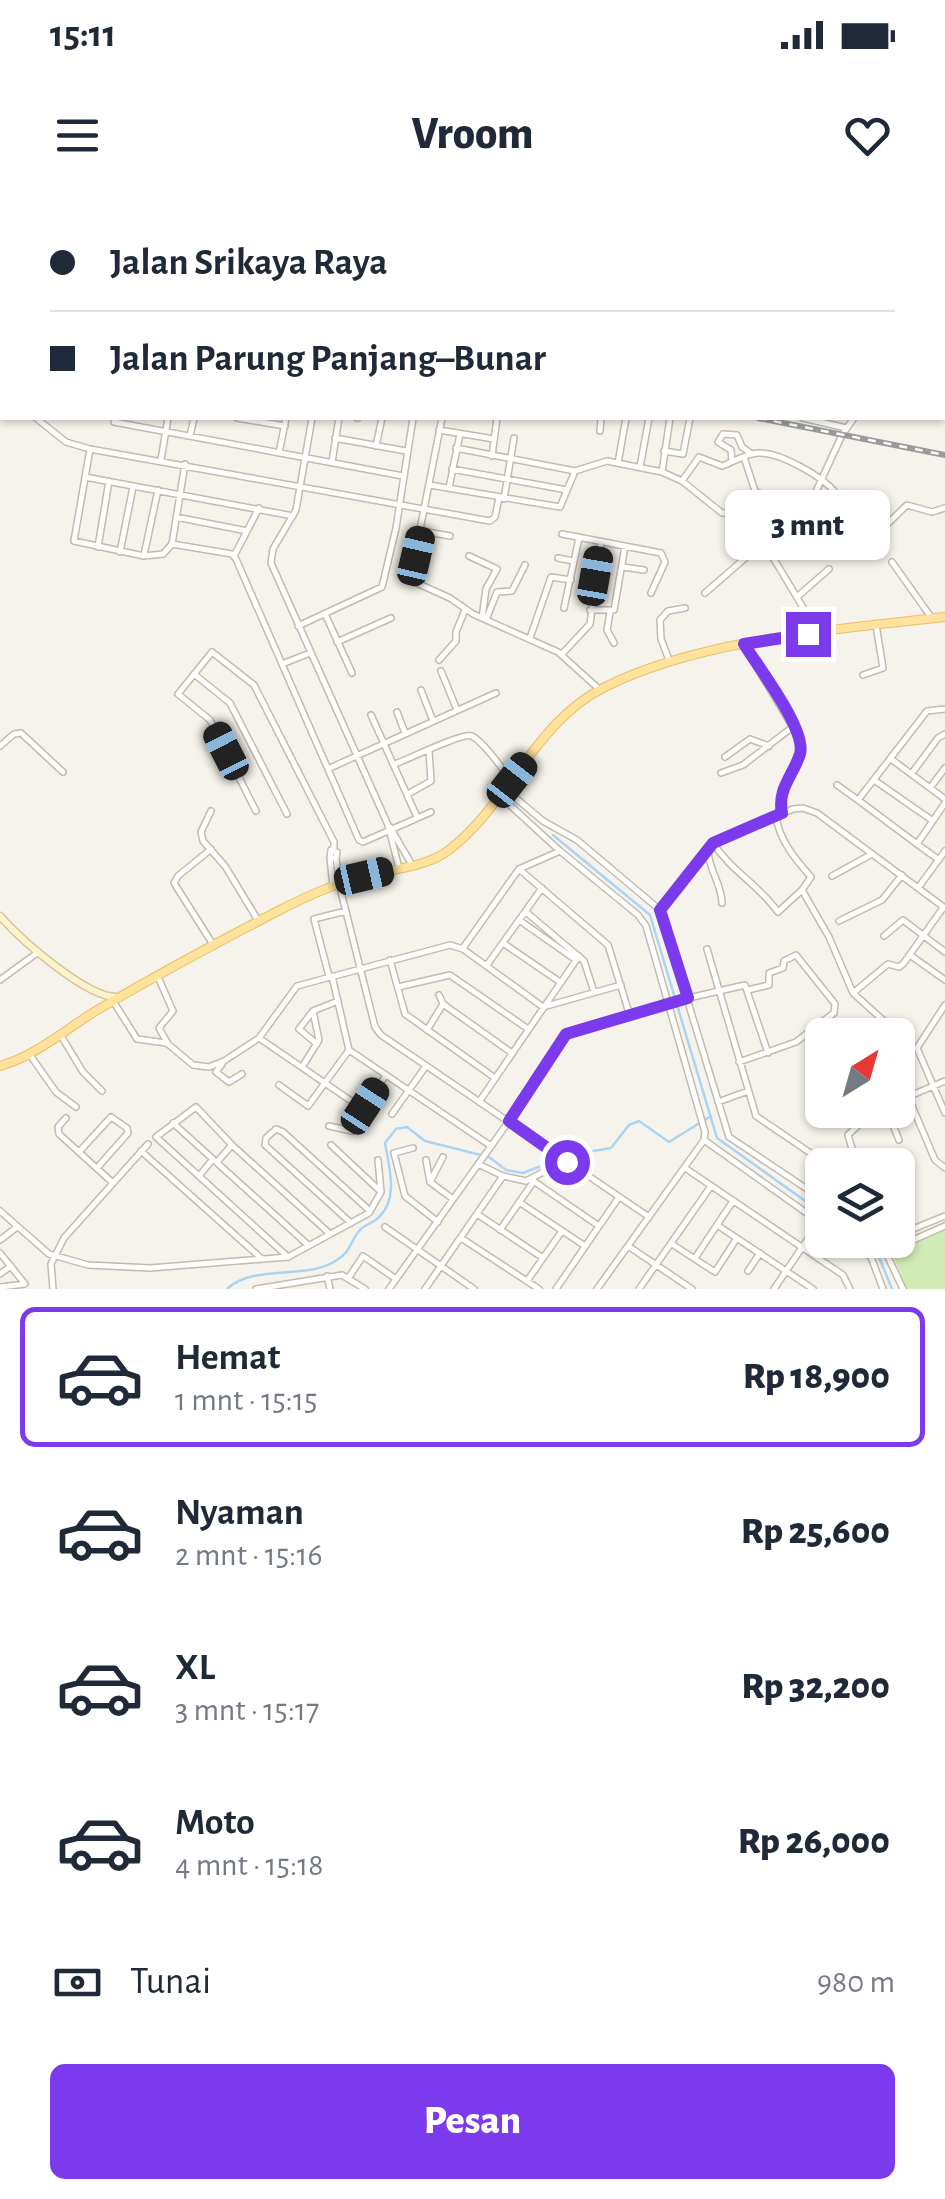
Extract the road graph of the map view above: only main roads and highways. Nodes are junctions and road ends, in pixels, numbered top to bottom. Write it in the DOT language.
graph roads {
  1 [pos="945,617"];
  2 [pos="0,916"];
  3 [pos="94,990"];
  4 [pos="125,994"];
  5 [pos="96,1011"];
  6 [pos="0,1066"];
  1 -- 4 [label="main road"];
  2 -- 3 [label="main road"];
  3 -- 4 [label="main road"];
  3 -- 5 [label="main road"];
  4 -- 5 [label="main road"];
  5 -- 6 [label="main road"];
}
